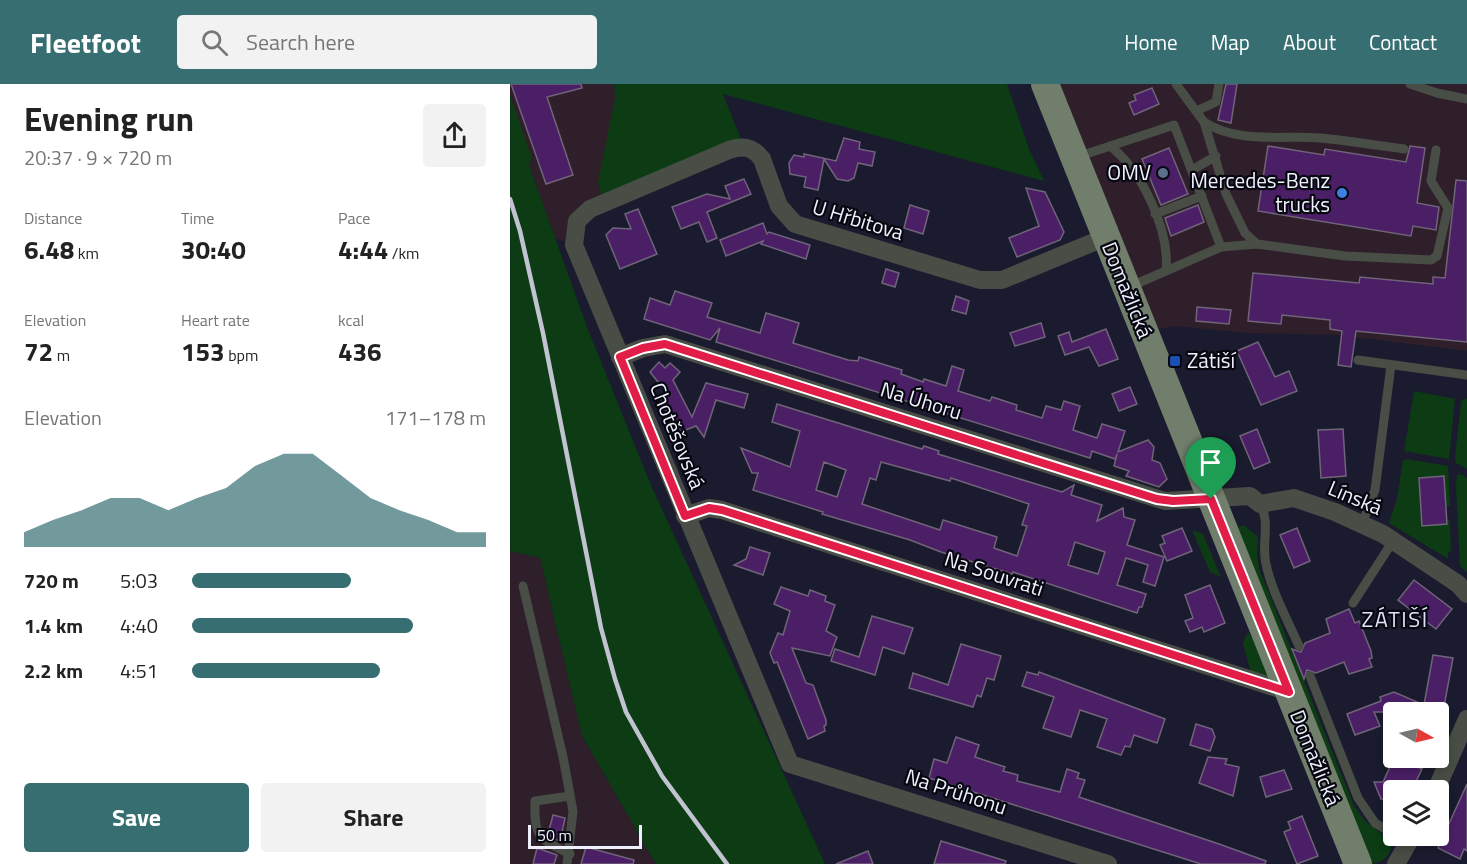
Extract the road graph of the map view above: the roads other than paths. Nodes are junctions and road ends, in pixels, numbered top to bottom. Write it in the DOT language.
graph roads {
  1 [pos="1045,84"];
  2 [pos="1176,84"];
  3 [pos="1219,84"];
  4 [pos="1410,84"];
  5 [pos="1467,99"];
  6 [pos="1196,111"];
  7 [pos="1204,122"];
  8 [pos="1110,146"];
  9 [pos="1404,149"];
  10 [pos="1436,150"];
  11 [pos="1216,156"];
  12 [pos="1074,158"];
  13 [pos="1192,170"];
  14 [pos="1202,196"];
  15 [pos="1155,214"];
  16 [pos="577,221"];
  17 [pos="1106,237"];
  18 [pos="1257,244"];
  19 [pos="1221,247"];
  20 [pos="1166,271"];
  21 [pos="1126,288"];
  22 [pos="620,357"];
  23 [pos="1358,360"];
  24 [pos="1391,365"];
  25 [pos="1467,375"];
  26 [pos="1211,499"];
  27 [pos="1260,504"];
  28 [pos="685,516"];
  29 [pos="1362,524"];
  30 [pos="1393,540"];
  31 [pos="523,586"];
  32 [pos="1467,594"];
  33 [pos="1353,603"];
  34 [pos="1299,646"];
  35 [pos="1300,684"];
  36 [pos="1466,722"];
  37 [pos="790,764"];
  38 [pos="1440,780"];
  39 [pos="570,796"];
  40 [pos="1383,827"];
  41 [pos="1401,846"];
  42 [pos="570,854"];
  43 [pos="567,864"];
  44 [pos="1108,864"];
  45 [pos="1358,864"];
  46 [pos="1396,864"];
  1 -- 12 [label="main road, Domažlická"];
  2 -- 6 [label="lane"];
  3 -- 6 [label="lane"];
  4 -- 5 [label="lane"];
  6 -- 7 [label="lane"];
  7 -- 9 [label="lane"];
  7 -- 11 [label="lane"];
  8 -- 12 [label="lane"];
  8 -- 13 [label="lane"];
  8 -- 15 [label="lane"];
  10 -- 18 [label="lane"];
  11 -- 13 [label="lane"];
  11 -- 18 [label="lane"];
  12 -- 17 [label="main road, Domažlická"];
  13 -- 14 [label="lane"];
  14 -- 15 [label="lane"];
  14 -- 19 [label="lane"];
  15 -- 20 [label="lane"];
  16 -- 17 [label="street, U Hřbitova"];
  16 -- 22 [label="street, Chotěšovská"];
  17 -- 21 [label="main road, Domažlická"];
  18 -- 19 [label="lane"];
  19 -- 20 [label="lane"];
  20 -- 21 [label="lane"];
  21 -- 26 [label="main road, Domažlická"];
  22 -- 26 [label="street, Na Úhoru"];
  22 -- 28 [label="street, Chotěšovská"];
  23 -- 24 [label="lane"];
  24 -- 25 [label="lane"];
  24 -- 29 [label="lane"];
  26 -- 27 [label="street, Línská"];
  26 -- 35 [label="main road, Domažlická"];
  27 -- 29 [label="street, Línská"];
  27 -- 34 [label="lane"];
  28 -- 35 [label="street, Na Souvrati"];
  28 -- 37 [label="street, Chotěšovská"];
  29 -- 30 [label="street, Línská"];
  30 -- 32 [label="street, Línská"];
  30 -- 33 [label="lane"];
  31 -- 39 [label="lane"];
  35 -- 40 [label="lane"];
  35 -- 45 [label="main road, Domažlická"];
  36 -- 38 [label="street"];
  37 -- 44 [label="street, Na Průhonu"];
  39 -- 42 [label="lane"];
  39 -- 42 [label="lane"];
  41 -- 46 [label="street"];
  42 -- 43 [label="lane"];
}
